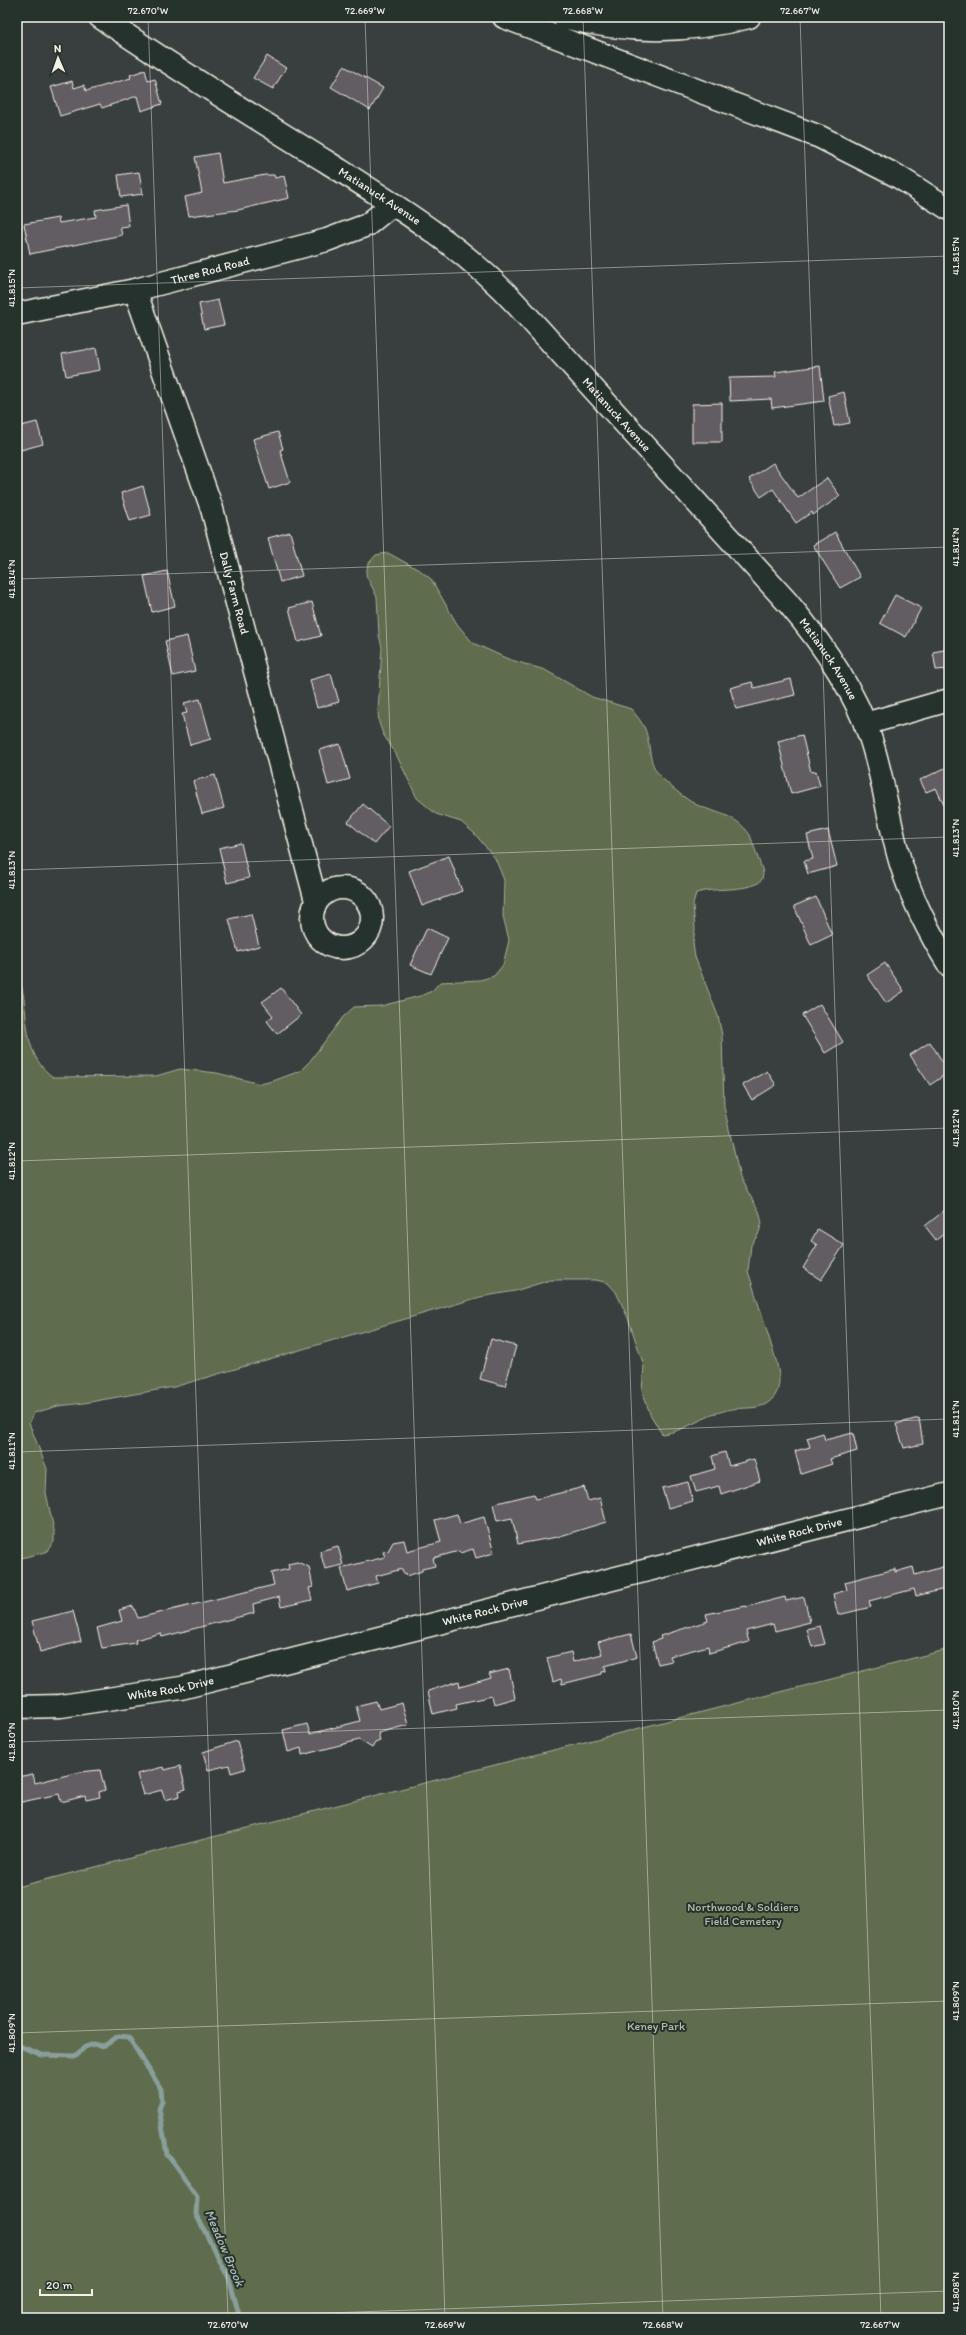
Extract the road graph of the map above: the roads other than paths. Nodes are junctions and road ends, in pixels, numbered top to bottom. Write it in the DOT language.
graph roads {
  1 [pos="100,17"];
  2 [pos="504,17"];
  3 [pos="564,17"];
  4 [pos="749,17"];
  5 [pos="393,204"];
  6 [pos="949,209"];
  7 [pos="135,290"];
  8 [pos="17,314"];
  9 [pos="949,700"];
  10 [pos="865,724"];
  11 [pos="316,901"];
  12 [pos="949,965"];
  13 [pos="949,1494"];
  14 [pos="17,1707"];
  1 -- 5 [label="main road, Matianuck Avenue"];
  2 -- 6 [label="main road"];
  3 -- 4 [label="main road"];
  5 -- 7 [label="main road, Three Rod Road"];
  5 -- 10 [label="main road, Matianuck Avenue"];
  7 -- 8 [label="main road, Three Rod Road"];
  7 -- 11 [label="main road, Dally Farm Road"];
  9 -- 10 [label="main road"];
  10 -- 12 [label="main road, Matianuck Avenue"];
  13 -- 14 [label="main road, White Rock Drive"];
}
